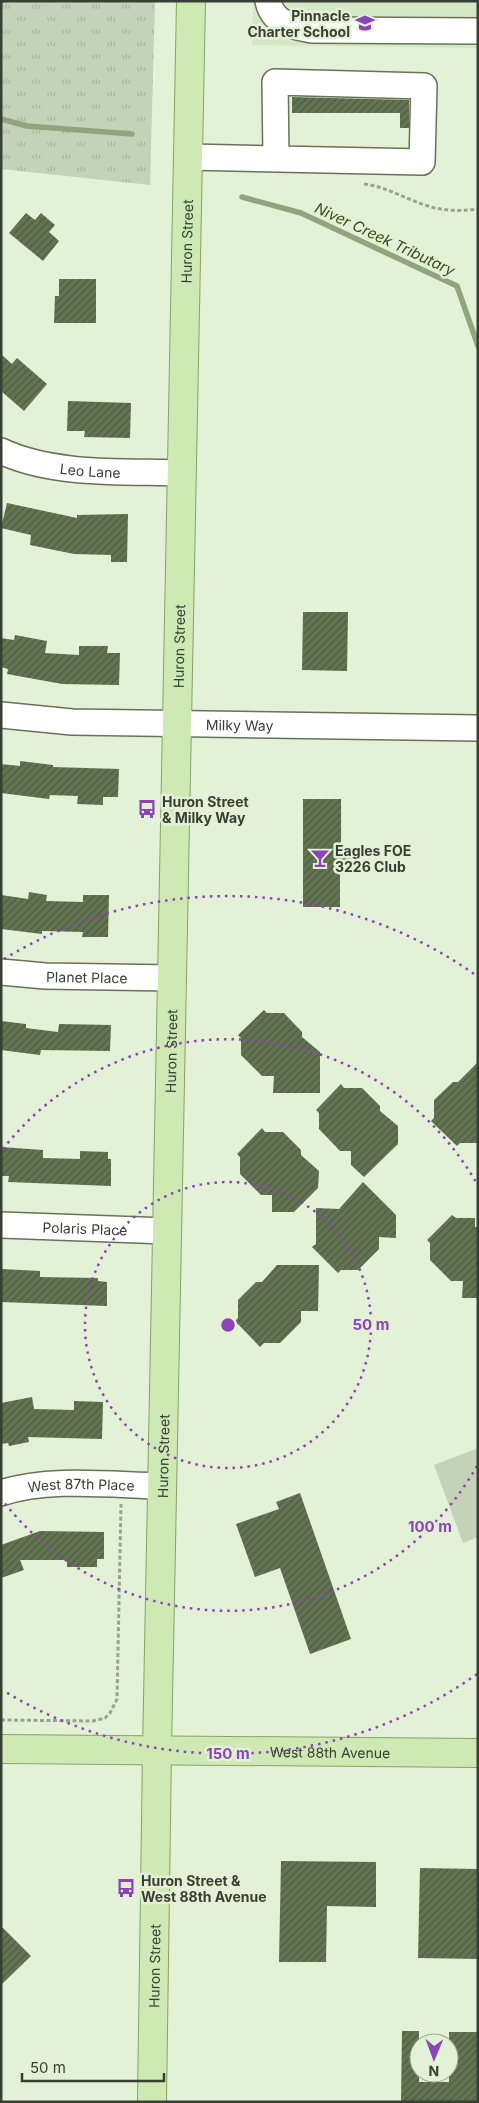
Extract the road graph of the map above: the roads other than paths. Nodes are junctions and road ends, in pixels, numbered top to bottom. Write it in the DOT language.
graph roads {
  1 [pos="191,1"];
  2 [pos="268,1"];
  3 [pos="478,32"];
  4 [pos="188,157"];
  5 [pos="276,158"];
  6 [pos="1,451"];
  7 [pos="182,473"];
  8 [pos="1,715"];
  9 [pos="177,724"];
  10 [pos="478,728"];
  11 [pos="1,972"];
  12 [pos="172,978"];
  13 [pos="1,1225"];
  14 [pos="167,1231"];
  15 [pos="162,1486"];
  16 [pos="1,1493"];
  17 [pos="1,1749"];
  18 [pos="157,1751"];
  19 [pos="478,1753"];
  20 [pos="152,2102"];
  1 -- 4 [label="main road, Huron Street"];
  2 -- 3 [label="street"];
  4 -- 5 [label="street"];
  4 -- 7 [label="main road, Huron Street"];
  5 -- 5 [label="street"];
  6 -- 7 [label="street, Leo Lane"];
  7 -- 9 [label="main road, Huron Street"];
  8 -- 9 [label="street, Milky Way"];
  9 -- 10 [label="street, Milky Way"];
  9 -- 12 [label="main road, Huron Street"];
  11 -- 12 [label="street, Planet Place"];
  12 -- 14 [label="main road, Huron Street"];
  13 -- 14 [label="street, Polaris Place"];
  14 -- 15 [label="main road, Huron Street"];
  15 -- 16 [label="street, West 87th Place"];
  15 -- 18 [label="main road, Huron Street"];
  17 -- 18 [label="main road, West 88th Avenue"];
  18 -- 19 [label="main road, West 88th Avenue"];
  18 -- 20 [label="main road, Huron Street"];
}
